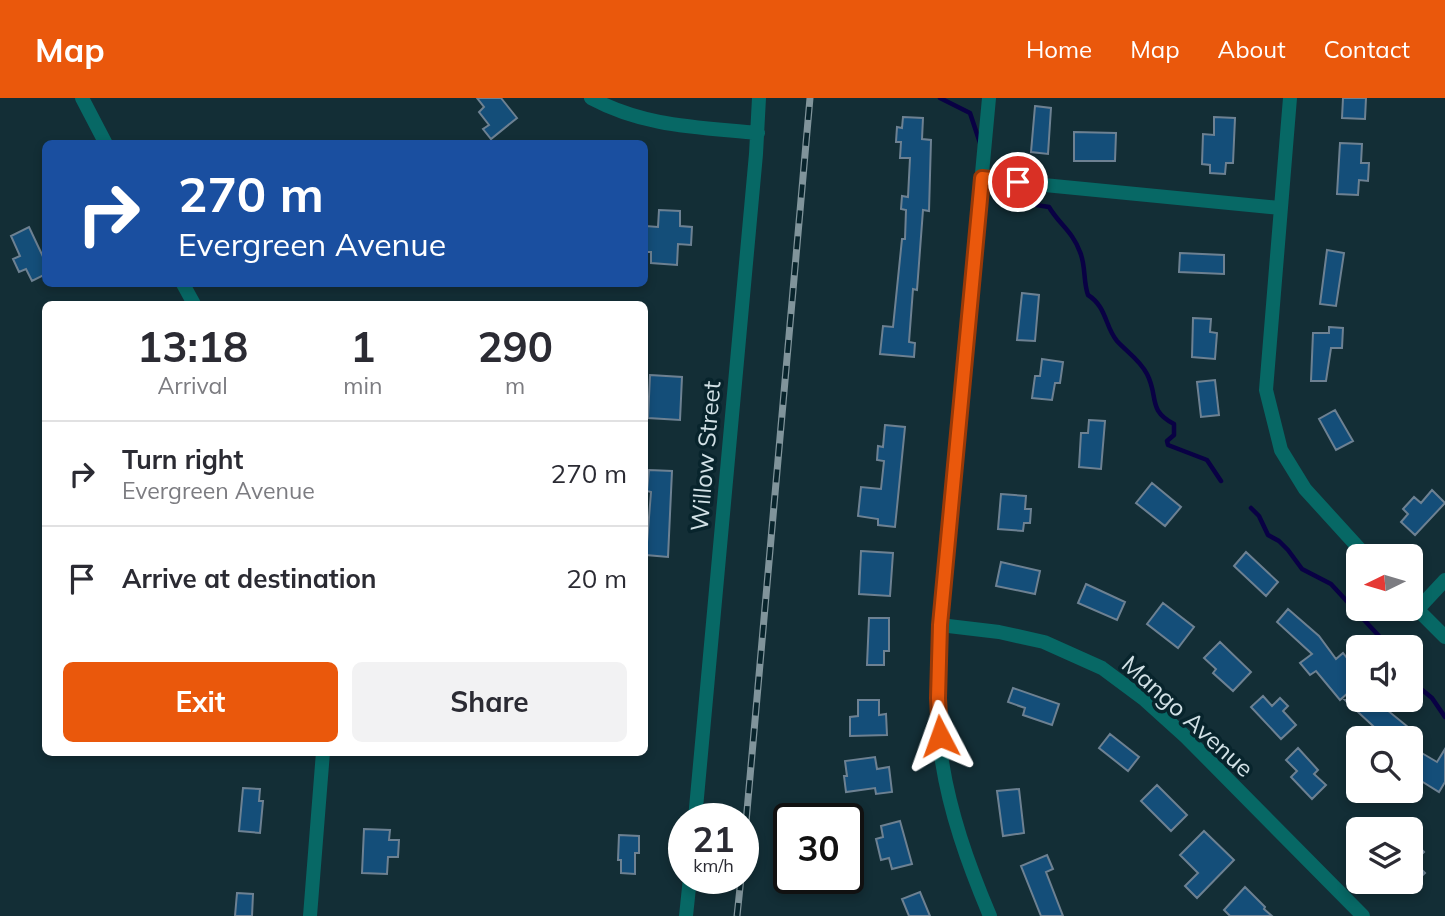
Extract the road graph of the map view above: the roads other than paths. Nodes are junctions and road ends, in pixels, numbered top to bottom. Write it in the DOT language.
graph roads {
  1 [pos="82,98"];
  2 [pos="591,98"];
  3 [pos="759,98"];
  4 [pos="989,98"];
  5 [pos="1290,98"];
  6 [pos="758,133"];
  7 [pos="104,140"];
  8 [pos="982,178"];
  9 [pos="1280,208"];
  10 [pos="1355,544"];
  11 [pos="1445,580"];
  12 [pos="1423,598"];
  13 [pos="1423,614"];
  14 [pos="940,625"];
  15 [pos="1445,637"];
  16 [pos="323,756"];
  17 [pos="696,803"];
  18 [pos="688,894"];
  19 [pos="310,916"];
  20 [pos="686,916"];
  21 [pos="990,916"];
  22 [pos="1363,916"];
  1 -- 7 [label="street"];
  2 -- 6 [label="street"];
  3 -- 6 [label="street, Willow Street"];
  4 -- 8 [label="street"];
  5 -- 9 [label="street"];
  6 -- 17 [label="street, Willow Street"];
  8 -- 9 [label="street"];
  8 -- 14 [label="street"];
  9 -- 10 [label="street"];
  11 -- 12 [label="street"];
  13 -- 15 [label="street"];
  14 -- 21 [label="street"];
  14 -- 22 [label="street, Mango Avenue"];
  16 -- 19 [label="street"];
  18 -- 20 [label="street"];
}
